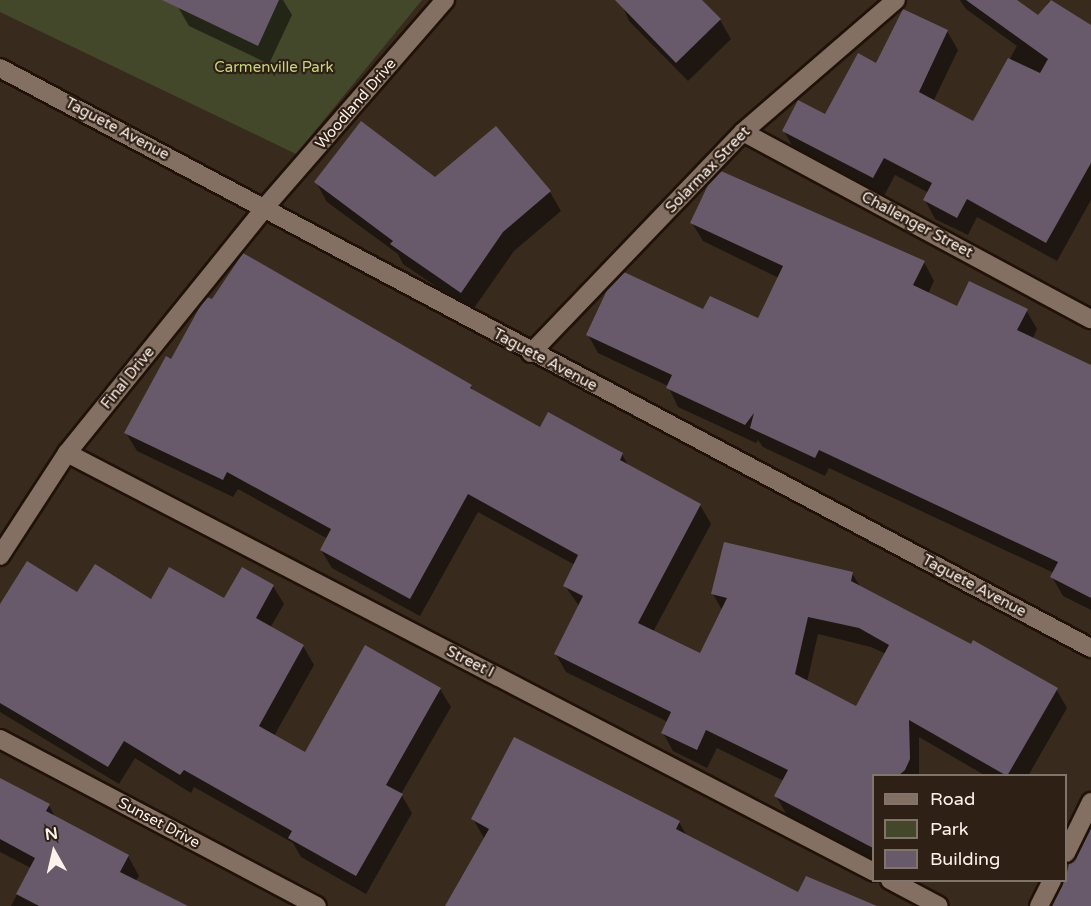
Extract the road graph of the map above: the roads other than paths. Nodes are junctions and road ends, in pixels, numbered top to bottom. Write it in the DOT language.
graph roads {
  1 [pos="446,0"];
  2 [pos="896,0"];
  3 [pos="0,68"];
  4 [pos="743,132"];
  5 [pos="266,206"];
  6 [pos="1091,319"];
  7 [pos="531,353"];
  8 [pos="67,453"];
  9 [pos="0,556"];
  10 [pos="1091,648"];
  11 [pos="0,740"];
  12 [pos="1091,802"];
  13 [pos="1067,849"];
  14 [pos="872,871"];
  15 [pos="894,882"];
  16 [pos="1051,882"];
  17 [pos="317,906"];
  18 [pos="939,906"];
  19 [pos="1039,906"];
  1 -- 5 [label="street, Woodland Drive"];
  2 -- 4 [label="street, Solarmax Street"];
  3 -- 5 [label="street, Taguete Avenue"];
  4 -- 6 [label="street, Challenger Street"];
  4 -- 7 [label="street, Solarmax Street"];
  5 -- 7 [label="street, Taguete Avenue"];
  5 -- 8 [label="street, Final Drive"];
  7 -- 10 [label="street, Taguete Avenue"];
  8 -- 9 [label="street, Final Drive"];
  8 -- 14 [label="street, Street I"];
  11 -- 17 [label="street, Sunset Drive"];
  12 -- 13 [label="street"];
  15 -- 18 [label="street"];
  16 -- 19 [label="street"];
}
